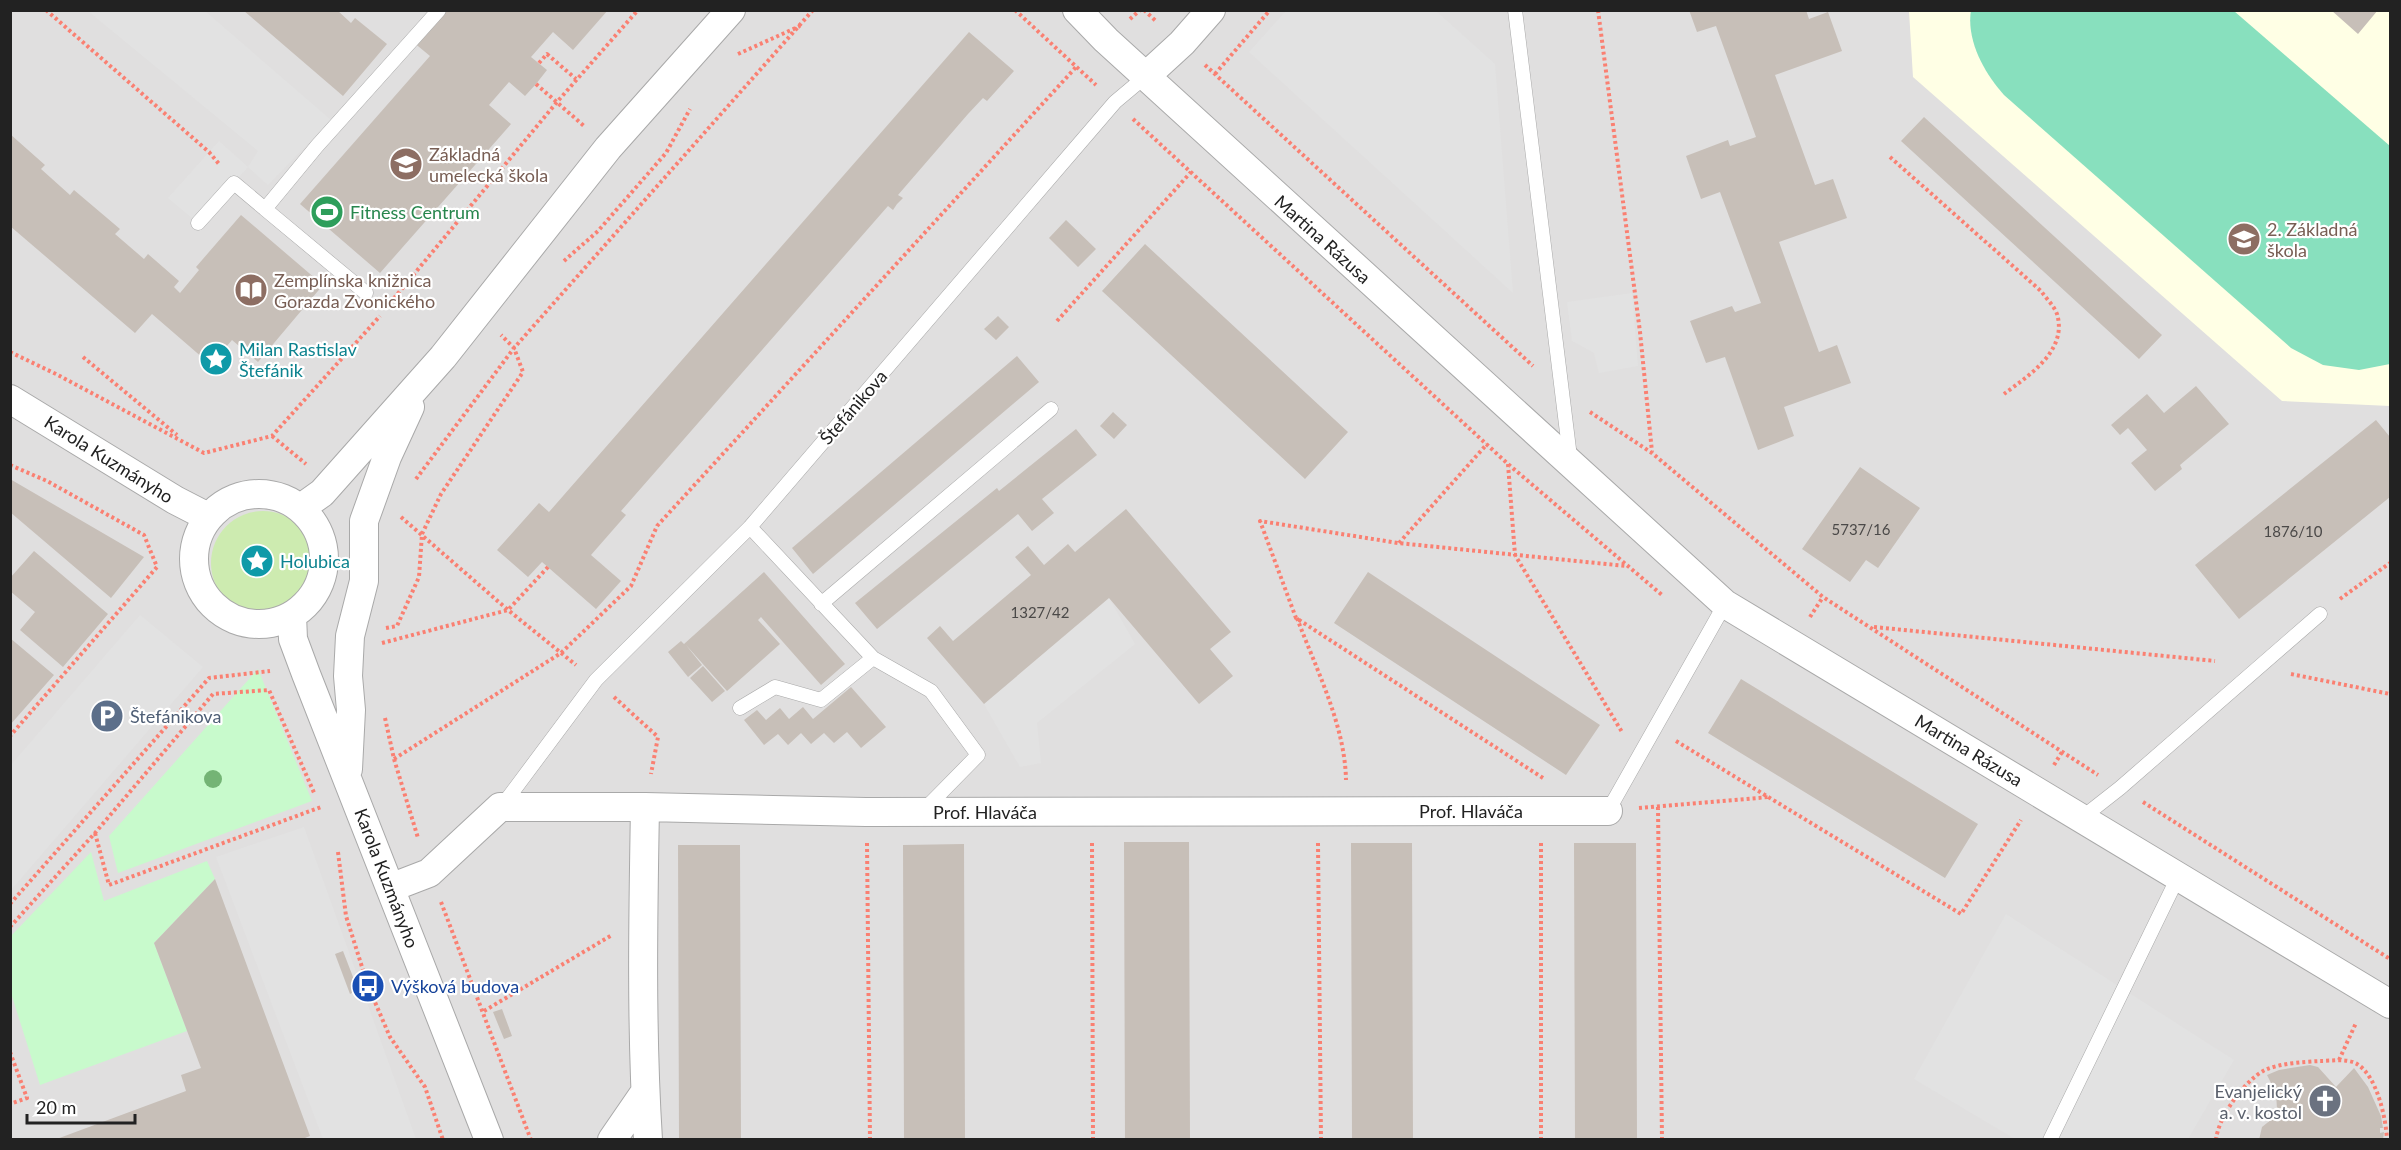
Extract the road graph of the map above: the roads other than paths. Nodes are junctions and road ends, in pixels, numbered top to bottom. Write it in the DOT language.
graph roads {
  1 [pos="439,10"];
  2 [pos="731,10"];
  3 [pos="1077,10"];
  4 [pos="1211,10"];
  5 [pos="1515,10"];
  6 [pos="1146,76"];
  7 [pos="265,209"];
  8 [pos="198,223"];
  9 [pos="366,293"];
  10 [pos="443,357"];
  11 [pos="10,399"];
  12 [pos="1051,409"];
  13 [pos="1571,465"];
  14 [pos="301,508"];
  15 [pos="208,518"];
  16 [pos="750,527"];
  17 [pos="822,604"];
  18 [pos="1725,604"];
  19 [pos="2320,614"];
  20 [pos="292,615"];
  21 [pos="873,658"];
  22 [pos="740,708"];
  23 [pos="348,776"];
  24 [pos="500,807"];
  25 [pos="645,807"];
  26 [pos="1608,811"];
  27 [pos="922,812"];
  28 [pos="2083,817"];
  29 [pos="2179,875"];
  30 [pos="390,888"];
  31 [pos="2391,1004"];
  32 [pos="645,1092"];
  33 [pos="483,1138"];
  34 [pos="612,1140"];
  35 [pos="648,1140"];
  36 [pos="2050,1140"];
  1 -- 7 [label="lane"];
  2 -- 10 [label="street"];
  3 -- 6 [label="street, Martina Rázusa"];
  4 -- 6 [label="street, Štefánikova"];
  5 -- 13 [label="lane"];
  6 -- 13 [label="street, Martina Rázusa"];
  6 -- 16 [label="lane, Štefánikova"];
  7 -- 8 [label="lane"];
  7 -- 9 [label="lane"];
  10 -- 14 [label="street"];
  10 -- 23 [label="street"];
  11 -- 15 [label="street, Karola Kuzmányho"];
  12 -- 17 [label="lane"];
  13 -- 18 [label="street, Martina Rázusa"];
  14 -- 15 [label="street"];
  14 -- 20 [label="street"];
  15 -- 20 [label="street"];
  16 -- 17 [label="lane"];
  16 -- 24 [label="lane, Štefánikova"];
  17 -- 21 [label="lane"];
  18 -- 26 [label="lane"];
  18 -- 28 [label="street, Martina Rázusa"];
  19 -- 28 [label="lane"];
  20 -- 23 [label="street, Karola Kuzmányho"];
  21 -- 22 [label="lane"];
  21 -- 27 [label="lane"];
  23 -- 30 [label="street, Karola Kuzmányho"];
  24 -- 25 [label="street, Prof. Hlaváča"];
  24 -- 30 [label="street"];
  25 -- 27 [label="street, Prof. Hlaváča"];
  25 -- 32 [label="street"];
  26 -- 27 [label="street, Prof. Hlaváča"];
  28 -- 29 [label="street, Martina Rázusa"];
  29 -- 31 [label="street, Martina Rázusa"];
  29 -- 36 [label="lane"];
  30 -- 33 [label="street, Karola Kuzmányho"];
  32 -- 34 [label="street"];
  32 -- 35 [label="street"];
}
